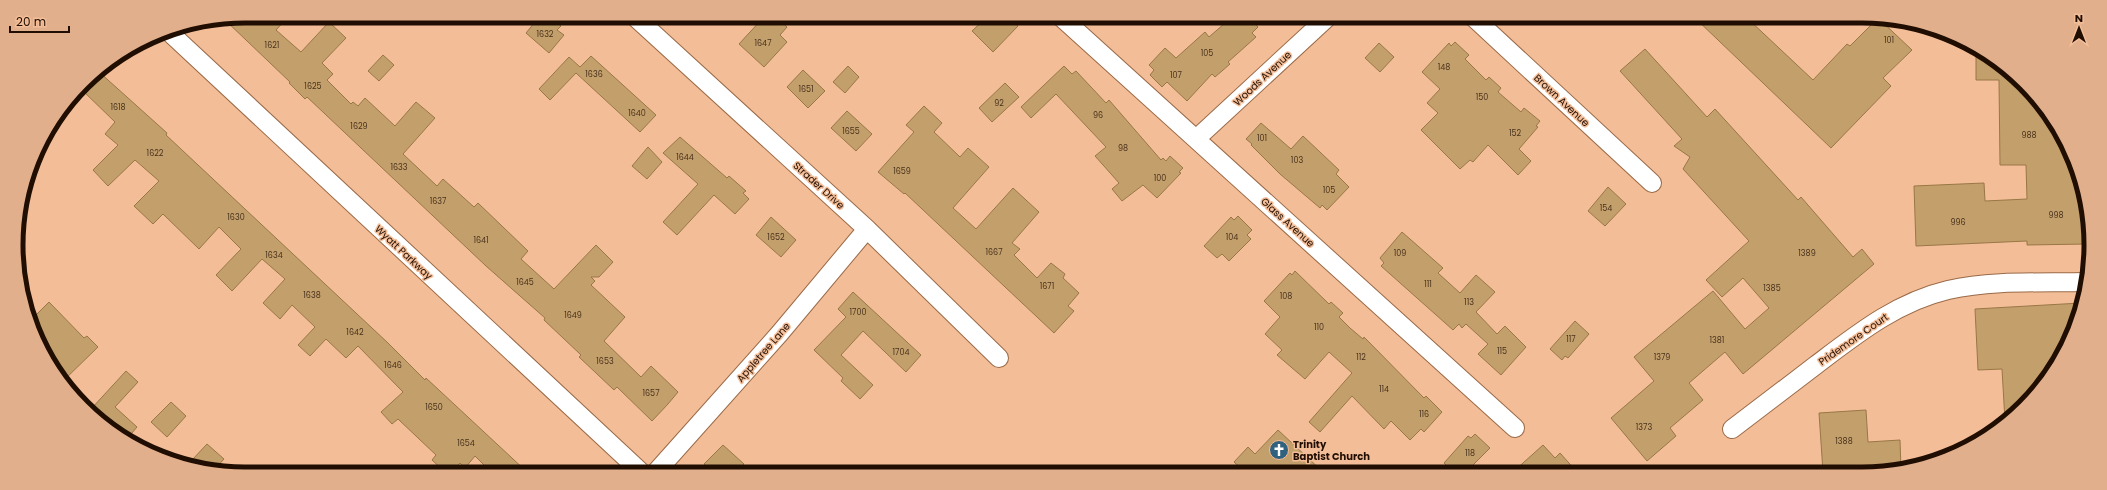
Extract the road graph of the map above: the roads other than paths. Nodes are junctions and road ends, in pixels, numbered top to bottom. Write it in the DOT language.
graph roads {
  1 [pos="642,23"];
  2 [pos="1068,23"];
  3 [pos="1322,23"];
  4 [pos="1478,23"];
  5 [pos="173,35"];
  6 [pos="1196,139"];
  7 [pos="1652,183"];
  8 [pos="867,229"];
  9 [pos="2081,282"];
  10 [pos="999,358"];
  11 [pos="1515,428"];
  12 [pos="1732,429"];
  13 [pos="636,467"];
  14 [pos="660,467"];
  1 -- 8 [label="street, Strader Drive"];
  2 -- 6 [label="street, Glass Avenue"];
  3 -- 6 [label="street, Woods Avenue"];
  4 -- 7 [label="street, Brown Avenue"];
  5 -- 13 [label="street, Wyatt Parkway"];
  6 -- 11 [label="street, Glass Avenue"];
  8 -- 10 [label="street, Strader Drive"];
  8 -- 14 [label="street, Appletree Lane"];
  9 -- 12 [label="street, Pridemore Court"];
}
